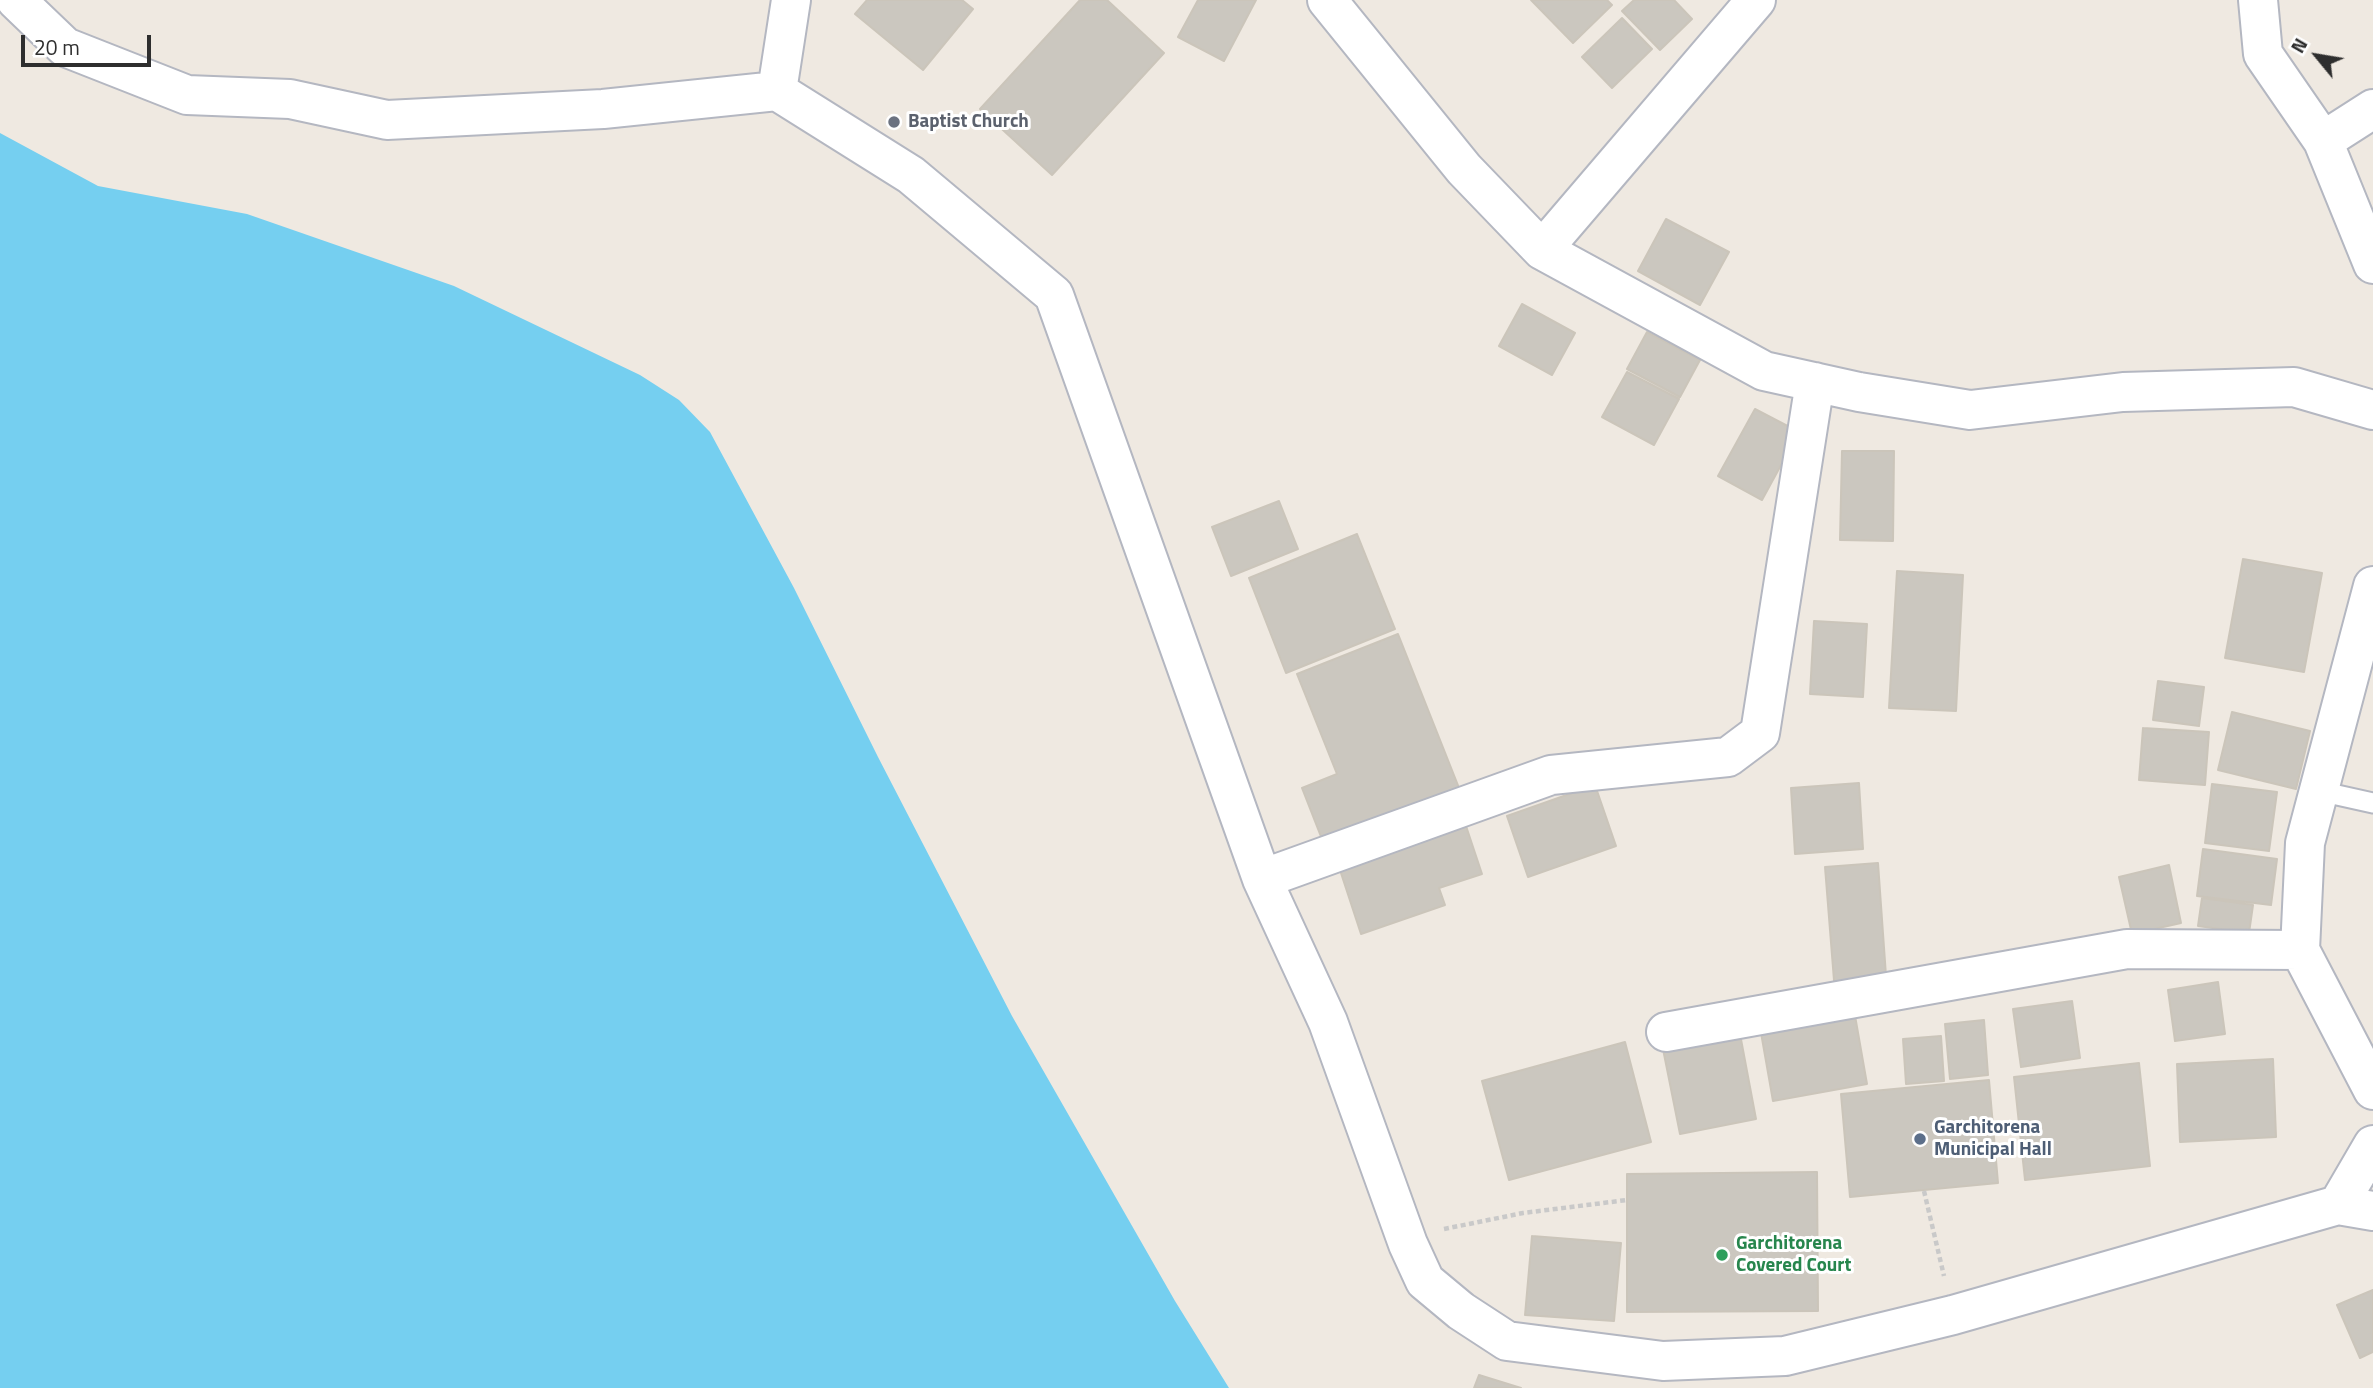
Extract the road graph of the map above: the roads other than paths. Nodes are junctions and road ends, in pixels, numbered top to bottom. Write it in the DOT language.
graph roads {
  1 [pos="16,0"];
  2 [pos="791,0"];
  3 [pos="1327,0"];
  4 [pos="1756,0"];
  5 [pos="2258,0"];
  6 [pos="777,91"];
  7 [pos="2373,109"];
  8 [pos="2323,141"];
  9 [pos="1542,250"];
  10 [pos="2373,264"];
  11 [pos="1815,382"];
  12 [pos="2373,410"];
  13 [pos="2373,586"];
  14 [pos="2319,790"];
  15 [pos="2373,803"];
  16 [pos="1262,879"];
  17 [pos="2301,950"];
  18 [pos="1666,1032"];
  19 [pos="2373,1090"];
  20 [pos="2373,1145"];
  21 [pos="2355,1208"];
  1 -- 6 [label="street"];
  2 -- 6 [label="street"];
  3 -- 9 [label="street"];
  4 -- 9 [label="street"];
  5 -- 8 [label="street"];
  6 -- 16 [label="street"];
  7 -- 8 [label="street"];
  8 -- 10 [label="street"];
  9 -- 11 [label="street"];
  11 -- 12 [label="street"];
  11 -- 16 [label="street"];
  13 -- 14 [label="street"];
  14 -- 15 [label="lane"];
  14 -- 17 [label="street"];
  16 -- 21 [label="street"];
  17 -- 18 [label="street"];
  17 -- 19 [label="street"];
  20 -- 21 [label="street"];
}
